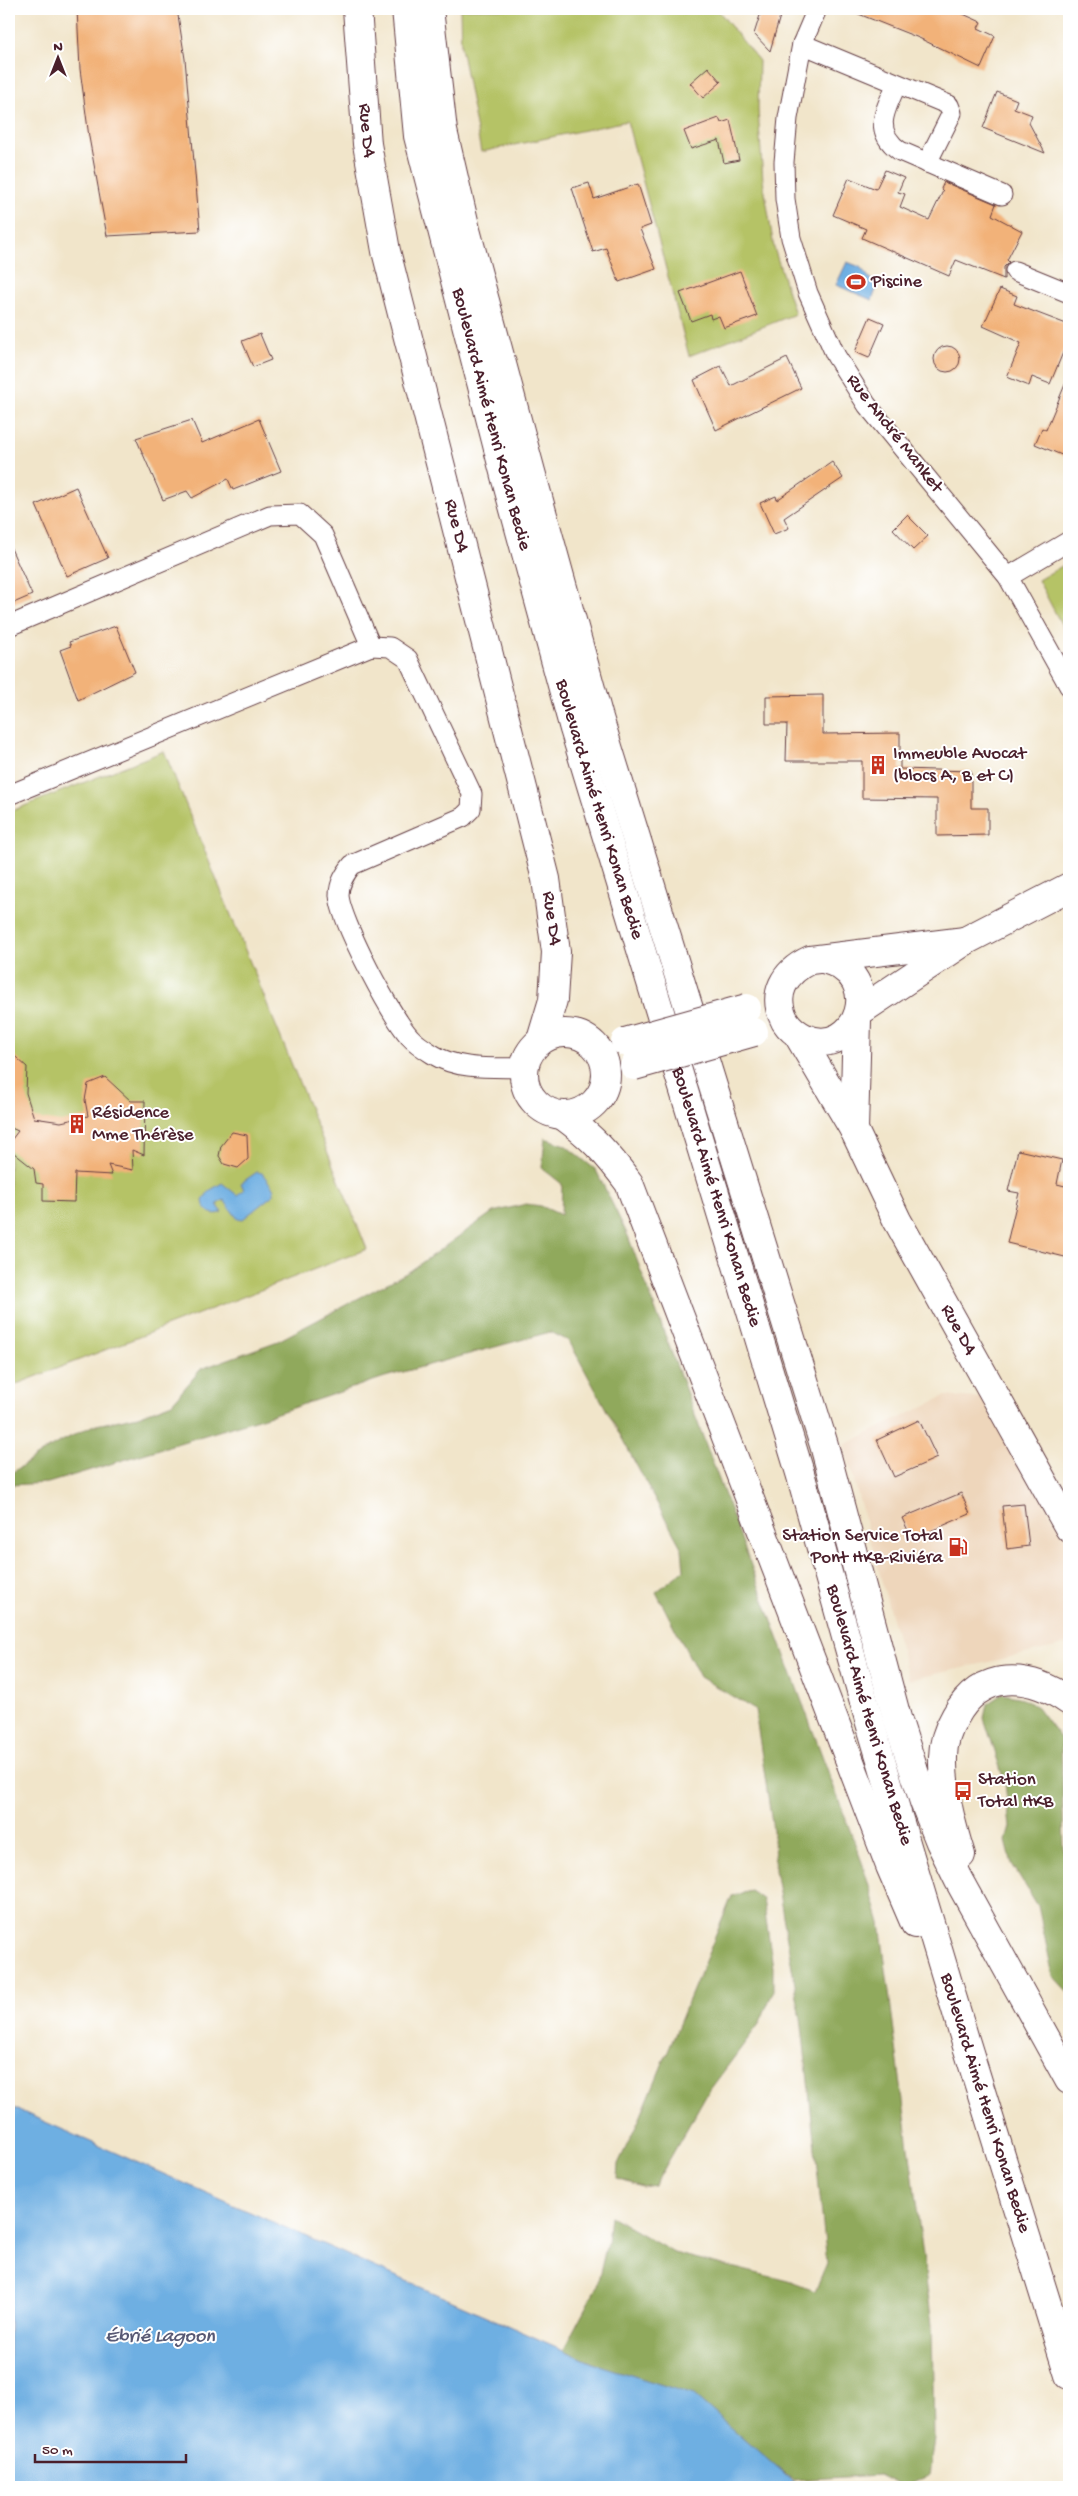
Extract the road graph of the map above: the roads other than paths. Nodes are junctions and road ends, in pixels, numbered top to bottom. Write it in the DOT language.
graph roads {
  1 [pos="357,9"];
  2 [pos="406,9"];
  3 [pos="429,9"];
  4 [pos="817,9"];
  5 [pos="802,44"];
  6 [pos="897,84"];
  7 [pos="927,163"];
  8 [pos="1002,195"];
  9 [pos="1015,271"];
  10 [pos="1069,293"];
  11 [pos="1069,541"];
  12 [pos="1008,577"];
  13 [pos="9,626"];
  14 [pos="371,646"];
  15 [pos="1069,686"];
  16 [pos="9,795"];
  17 [pos="1069,887"];
  18 [pos="965,941"];
  19 [pos="823,959"];
  20 [pos="781,987"];
  21 [pos="858,1015"];
  22 [pos="751,1020"];
  23 [pos="794,1031"];
  24 [pos="541,1040"];
  25 [pos="594,1044"];
  26 [pos="630,1054"];
  27 [pos="524,1068"];
  28 [pos="605,1085"];
  29 [pos="562,1115"];
  30 [pos="854,1130"];
  31 [pos="1069,1528"];
  32 [pos="1069,1701"];
  33 [pos="986,1930"];
  34 [pos="966,2042"];
  35 [pos="1069,2080"];
  36 [pos="1069,2375"];
  1 -- 24 [label="main road, Rue D4"];
  2 -- 34 [label="main road, Boulevard Aimé Henri Konan Bedie"];
  3 -- 33 [label="main road, Boulevard Aimé Henri Konan Bedie"];
  4 -- 5 [label="street, Rue André Manket"];
  5 -- 6 [label="street"];
  5 -- 12 [label="street, Rue André Manket"];
  6 -- 7 [label="street"];
  6 -- 7 [label="street"];
  7 -- 8 [label="street"];
  9 -- 10 [label="street"];
  11 -- 12 [label="street"];
  12 -- 15 [label="street, Rue André Manket"];
  13 -- 14 [label="street"];
  14 -- 16 [label="street"];
  14 -- 27 [label="street"];
  17 -- 18 [label="main road"];
  18 -- 19 [label="main road"];
  18 -- 21 [label="main road"];
  19 -- 20 [label="main road"];
  19 -- 21 [label="main road"];
  20 -- 22 [label="main road"];
  20 -- 23 [label="main road"];
  21 -- 23 [label="main road"];
  21 -- 30 [label="main road, Rue D4"];
  22 -- 23 [label="main road"];
  22 -- 26 [label="main road, bridge"];
  23 -- 30 [label="main road, Rue D4"];
  24 -- 25 [label="main road"];
  24 -- 27 [label="main road, Rue D4"];
  25 -- 26 [label="main road"];
  25 -- 28 [label="main road"];
  26 -- 28 [label="main road"];
  27 -- 29 [label="main road"];
  28 -- 29 [label="main road"];
  29 -- 34 [label="main road"];
  30 -- 31 [label="main road, Rue D4"];
  32 -- 33 [label="main road"];
  33 -- 35 [label="main road, Boulevard Aimé Henri Konan Bedie"];
  34 -- 36 [label="main road, Boulevard Aimé Henri Konan Bedie"];
}
